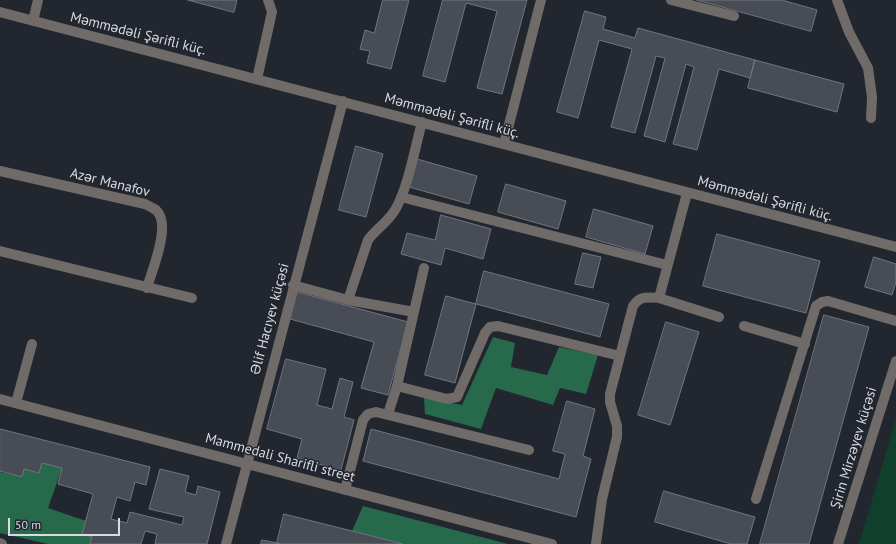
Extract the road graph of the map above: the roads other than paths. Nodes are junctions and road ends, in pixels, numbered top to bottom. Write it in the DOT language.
graph roads {
  1 [pos="38,0"];
  2 [pos="268,0"];
  3 [pos="541,0"];
  4 [pos="671,0"];
  5 [pos="837,0"];
  6 [pos="0,12"];
  7 [pos="734,16"];
  8 [pos="33,21"];
  9 [pos="257,78"];
  10 [pos="343,101"];
  11 [pos="870,118"];
  12 [pos="422,122"];
  13 [pos="504,144"];
  14 [pos="0,170"];
  15 [pos="687,193"];
  16 [pos="402,197"];
  17 [pos="896,247"];
  18 [pos="0,251"];
  19 [pos="667,265"];
  20 [pos="424,268"];
  21 [pos="293,285"];
  22 [pos="147,288"];
  23 [pos="192,298"];
  24 [pos="659,298"];
  25 [pos="348,300"];
  26 [pos="414,312"];
  27 [pos="719,317"];
  28 [pos="896,321"];
  29 [pos="744,326"];
  30 [pos="32,344"];
  31 [pos="805,344"];
  32 [pos="620,356"];
  33 [pos="896,361"];
  34 [pos="397,386"];
  35 [pos="0,399"];
  36 [pos="16,403"];
  37 [pos="388,414"];
  38 [pos="529,450"];
  39 [pos="247,464"];
  40 [pos="345,490"];
  41 [pos="756,499"];
  42 [pos="226,544"];
  43 [pos="552,544"];
  44 [pos="596,544"];
  45 [pos="838,544"];
  1 -- 8 [label="street"];
  2 -- 9 [label="street"];
  3 -- 13 [label="street"];
  4 -- 7 [label="street"];
  5 -- 11 [label="street"];
  6 -- 8 [label="street, Məmmədəli Şərifli küç."];
  8 -- 9 [label="street, Məmmədəli Şərifli küç."];
  9 -- 10 [label="street, Məmmədəli Şərifli küç."];
  10 -- 12 [label="street, Məmmədəli Şərifli küç."];
  10 -- 21 [label="street, Əlif Hacıyev küçəsi"];
  12 -- 13 [label="street, Məmmədəli Şərifli küç."];
  12 -- 16 [label="street"];
  13 -- 15 [label="street, Məmmədəli Şərifli küç."];
  14 -- 22 [label="street, Azər Manafov"];
  15 -- 17 [label="street, Məmmədəli Şərifli küç."];
  15 -- 19 [label="street"];
  16 -- 19 [label="street"];
  16 -- 25 [label="street"];
  18 -- 22 [label="street"];
  19 -- 24 [label="street"];
  20 -- 26 [label="street"];
  21 -- 25 [label="street"];
  21 -- 39 [label="street, Əlif Hacıyev küçəsi"];
  22 -- 23 [label="street"];
  24 -- 27 [label="street"];
  24 -- 32 [label="street"];
  25 -- 26 [label="street"];
  26 -- 34 [label="street"];
  28 -- 31 [label="street"];
  29 -- 31 [label="street"];
  30 -- 36 [label="street"];
  31 -- 41 [label="street"];
  32 -- 34 [label="street"];
  32 -- 44 [label="street"];
  33 -- 45 [label="street, Şirin Mirzəyev küçəsi"];
  34 -- 37 [label="street"];
  35 -- 36 [label="street, Mammedali Sharifli street"];
  36 -- 39 [label="street, Mammedali Sharifli street"];
  37 -- 38 [label="street"];
  37 -- 40 [label="street"];
  39 -- 40 [label="street, Mammedali Sharifli street"];
  39 -- 42 [label="street, Əlif Hacıyev küçəsi"];
  40 -- 43 [label="street, Mammedali Sharifli street"];
}
